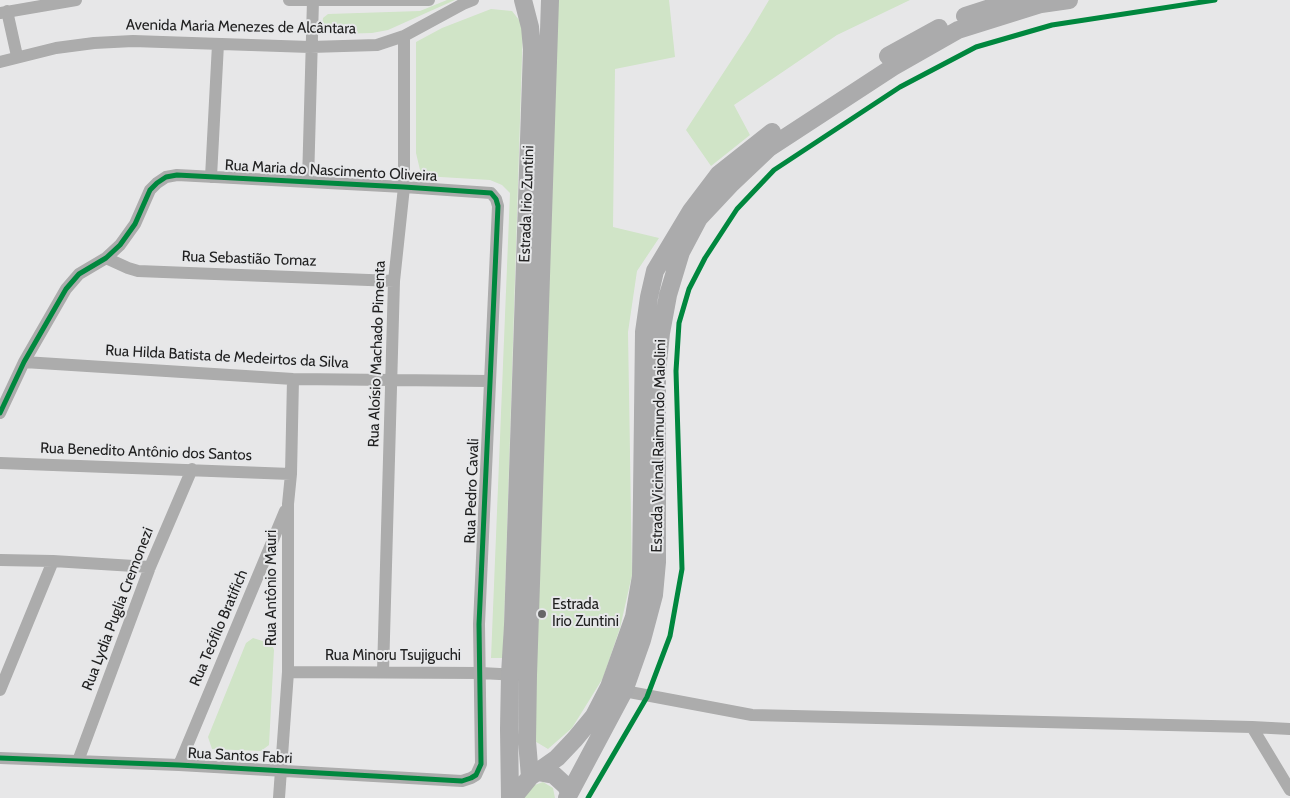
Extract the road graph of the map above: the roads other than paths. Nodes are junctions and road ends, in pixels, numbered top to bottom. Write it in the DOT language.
graph roads {
  1 [pos="76,0"];
  2 [pos="289,0"];
  3 [pos="313,0"];
  4 [pos="361,0"];
  5 [pos="429,0"];
  6 [pos="473,0"];
  7 [pos="525,0"];
  8 [pos="540,0"];
  9 [pos="550,0"];
  10 [pos="1015,0"];
  11 [pos="1069,0"];
  12 [pos="3,12"];
  13 [pos="404,36"];
  14 [pos="218,44"];
  15 [pos="310,46"];
  16 [pos="18,56"];
  17 [pos="0,62"];
  18 [pos="211,177"];
  19 [pos="308,182"];
  20 [pos="404,187"];
  21 [pos="498,206"];
  22 [pos="106,258"];
  23 [pos="394,281"];
  24 [pos="24,362"];
  25 [pos="293,379"];
  26 [pos="391,380"];
  27 [pos="490,381"];
  28 [pos="0,413"];
  29 [pos="0,463"];
  30 [pos="192,469"];
  31 [pos="291,474"];
  32 [pos="288,504"];
  33 [pos="0,560"];
  34 [pos="53,561"];
  35 [pos="150,567"];
  36 [pos="288,672"];
  37 [pos="383,672"];
  38 [pos="481,672"];
  39 [pos="519,675"];
  40 [pos="0,690"];
  41 [pos="624,692"];
  42 [pos="1252,727"];
  43 [pos="1290,729"];
  44 [pos="0,758"];
  45 [pos="78,761"];
  46 [pos="179,765"];
  47 [pos="280,771"];
  48 [pos="534,774"];
  49 [pos="476,775"];
  50 [pos="1290,790"];
  51 [pos="568,796"];
  52 [pos="279,798"];
  53 [pos="512,798"];
  1 -- 12 [label="street"];
  2 -- 3 [label="street, Avenida Maria Menezes de Alcântara"];
  3 -- 4 [label="street, Avenida Maria Menezes de Alcântara"];
  3 -- 15 [label="street"];
  4 -- 5 [label="street, Avenida Maria Menezes de Alcântara"];
  6 -- 13 [label="street, Avenida Maria Menezes de Alcântara"];
  7 -- 8 [label="main road"];
  7 -- 39 [label="main road, Estrada Irio Zuntini"];
  9 -- 39 [label="main road, Estrada Irio Zuntini"];
  10 -- 48 [label="main road, Estrada Vicinal Raimundo Maiolini"];
  11 -- 41 [label="main road, Estrada Vicinal Raimundo Maiolini"];
  12 -- 16 [label="street"];
  13 -- 15 [label="street, Avenida Maria Menezes de Alcântara"];
  13 -- 20 [label="street, Rua Aloísio Machado Pimenta"];
  14 -- 15 [label="street, Avenida Maria Menezes de Alcântara"];
  14 -- 16 [label="street, Avenida Maria Menezes de Alcântara"];
  14 -- 18 [label="street"];
  15 -- 19 [label="street"];
  16 -- 17 [label="street, Avenida Maria Menezes de Alcântara"];
  18 -- 19 [label="street, Rua Maria do Nascimento Oliveira"];
  18 -- 22 [label="street, Rua Maria do Nascimento Oliveira"];
  19 -- 20 [label="street, Rua Maria do Nascimento Oliveira"];
  20 -- 21 [label="street, Rua Maria do Nascimento Oliveira"];
  20 -- 23 [label="street, Rua Aloísio Machado Pimenta"];
  21 -- 27 [label="street, Rua Pedro Cavali"];
  22 -- 23 [label="street, Rua Sebastião Tomaz"];
  22 -- 24 [label="street"];
  23 -- 26 [label="street, Rua Aloísio Machado Pimenta"];
  24 -- 25 [label="street, Rua Hilda Batista de Medeirtos da Silva"];
  24 -- 28 [label="street"];
  25 -- 26 [label="street, Rua Hilda Batista de Medeirtos da Silva"];
  25 -- 31 [label="street, Rua Antônio Mauri"];
  26 -- 27 [label="street, Rua Hilda Batista de Medeirtos da Silva"];
  26 -- 37 [label="street, Rua Aloísio Machado Pimenta"];
  27 -- 38 [label="street, Rua Pedro Cavali"];
  29 -- 30 [label="street, Rua Benedito Antônio dos Santos"];
  30 -- 31 [label="street, Rua Benedito Antônio dos Santos"];
  30 -- 35 [label="street, Rua Lydia Puglia Cremonezi"];
  31 -- 32 [label="street, Rua Antônio Mauri"];
  32 -- 36 [label="street, Rua Antônio Mauri"];
  32 -- 46 [label="street, Rua Teófilo Bratifich"];
  33 -- 34 [label="street"];
  34 -- 35 [label="street"];
  34 -- 40 [label="street"];
  35 -- 45 [label="street, Rua Lydia Puglia Cremonezi"];
  36 -- 37 [label="street, Rua Minoru Tsujiguchi"];
  36 -- 47 [label="street, Rua Antônio Mauri"];
  37 -- 38 [label="street, Rua Minoru Tsujiguchi"];
  38 -- 39 [label="street, Rua Minoru Tsujiguchi"];
  38 -- 49 [label="street, Rua Pedro Cavali"];
  39 -- 48 [label="main road, Estrada Irio Zuntini"];
  39 -- 53 [label="main road, Estrada Irio Zuntini"];
  41 -- 42 [label="street"];
  41 -- 51 [label="main road, Estrada Vicinal Raimundo Maiolini"];
  42 -- 43 [label="street"];
  42 -- 50 [label="street"];
  44 -- 45 [label="street, Rua Santos Fabri"];
  45 -- 46 [label="street, Rua Santos Fabri"];
  46 -- 47 [label="street, Rua Santos Fabri"];
  47 -- 49 [label="street, Rua Santos Fabri"];
  47 -- 52 [label="street, Rua Antônio Mauri"];
  48 -- 51 [label="main road"];
  48 -- 53 [label="main road, Estrada Vicinal Raimundo Maiolini"];
}
